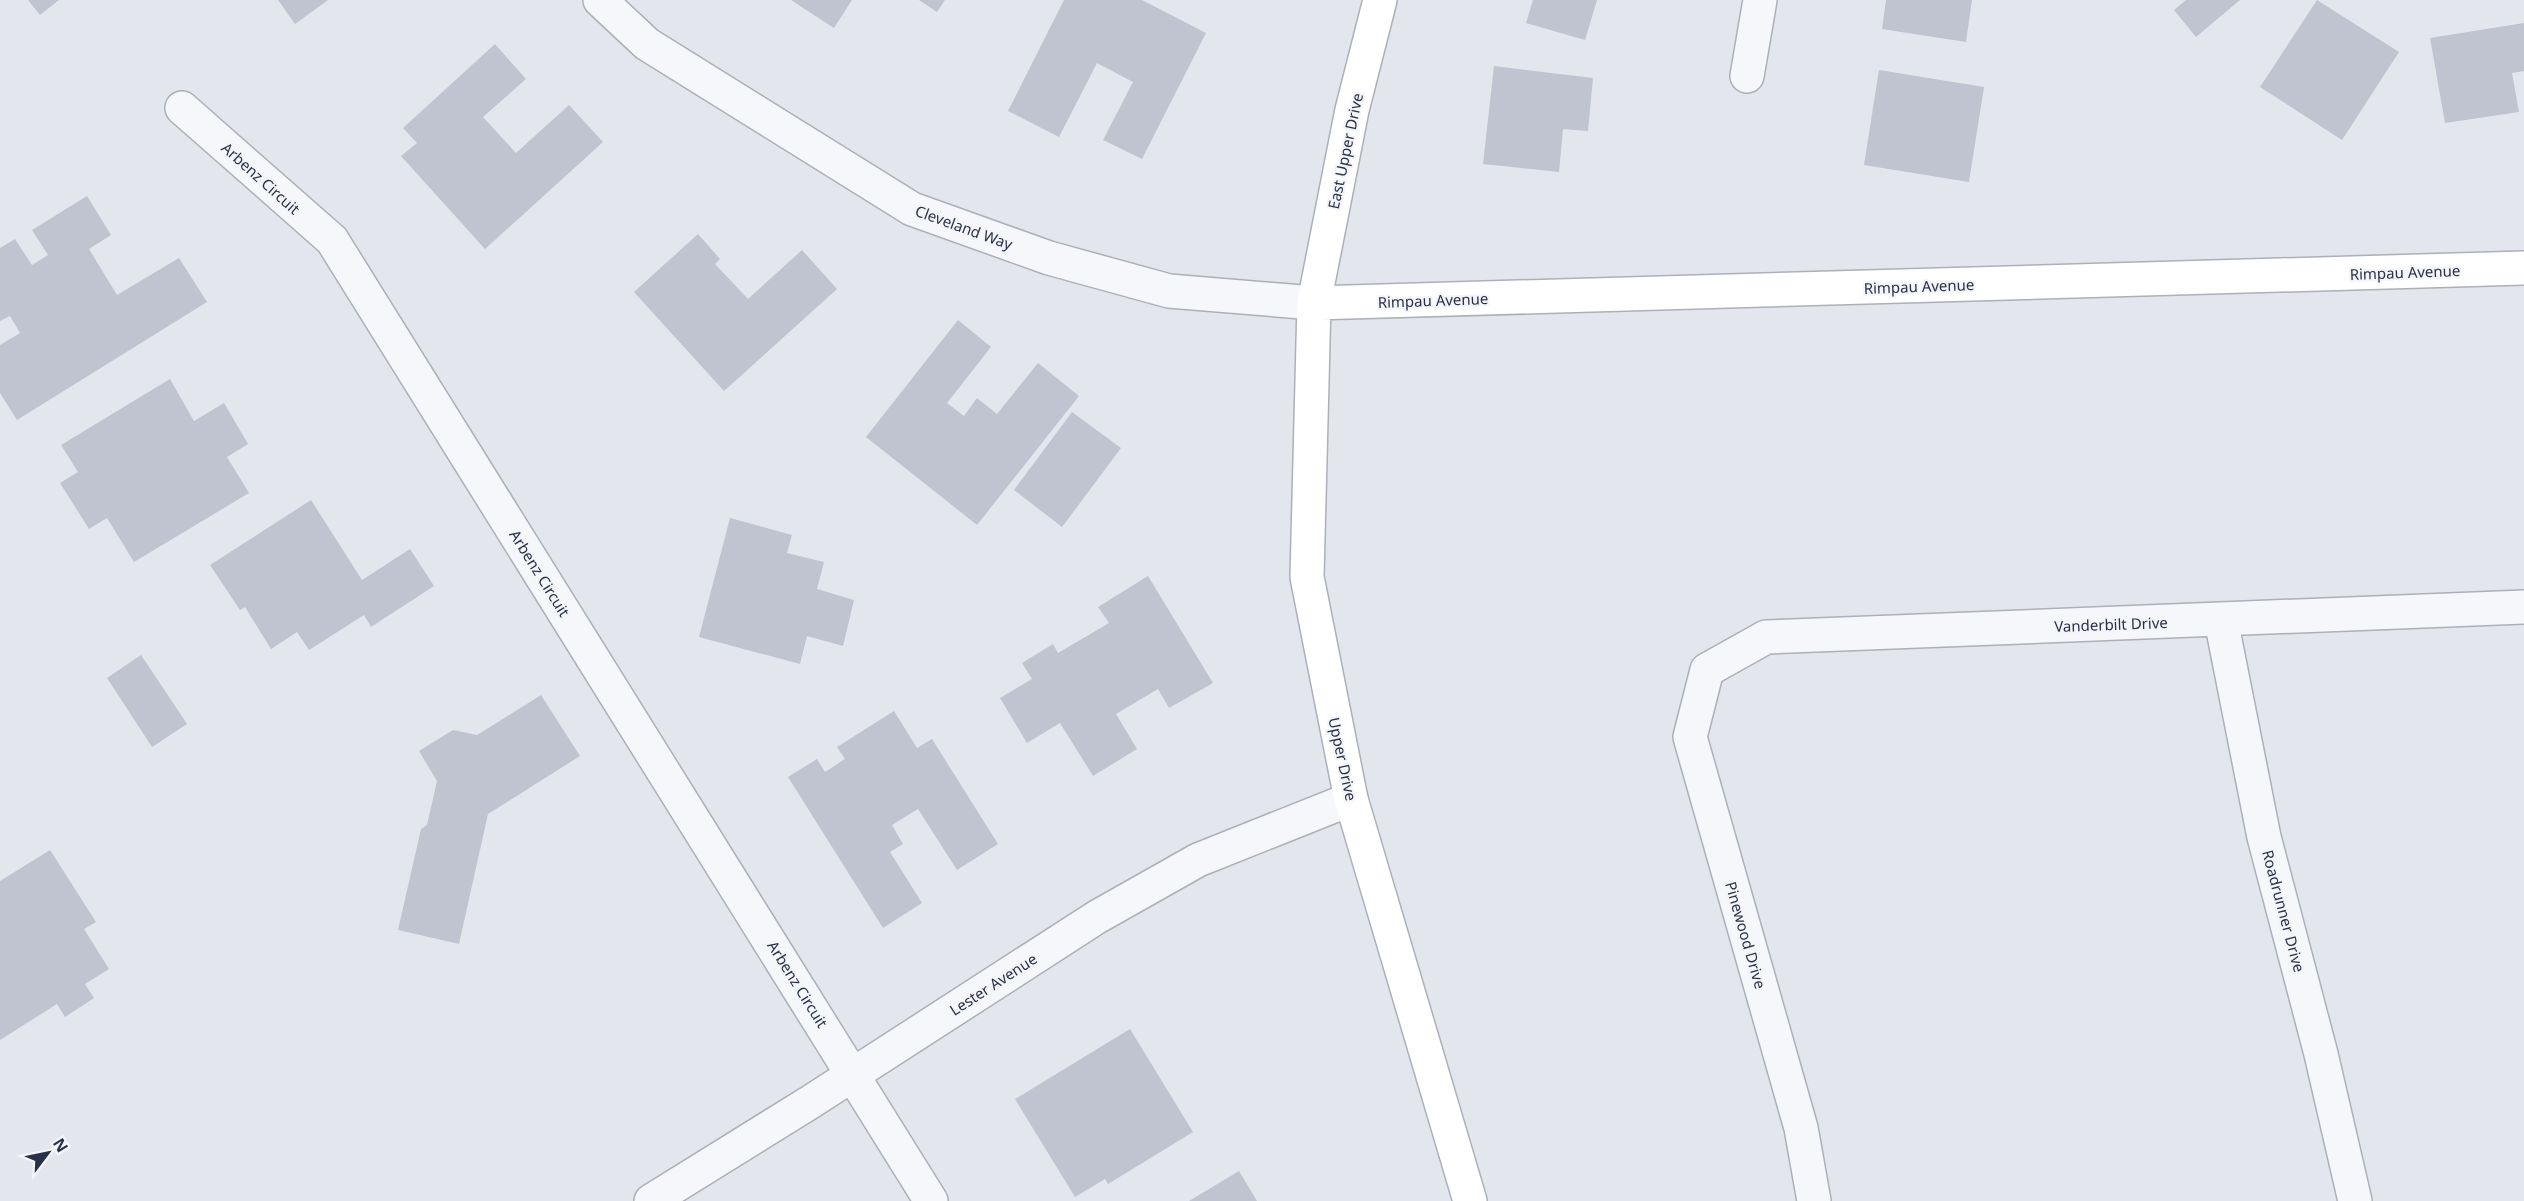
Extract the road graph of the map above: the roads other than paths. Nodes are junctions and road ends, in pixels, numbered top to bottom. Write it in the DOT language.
graph roads {
  1 [pos="600,0"];
  2 [pos="1380,0"];
  3 [pos="1760,0"];
  4 [pos="1747,76"];
  5 [pos="182,108"];
  6 [pos="2524,268"];
  7 [pos="1314,303"];
  8 [pos="2524,607"];
  9 [pos="2221,620"];
  10 [pos="1707,670"];
  11 [pos="1351,799"];
  12 [pos="854,1074"];
  13 [pos="651,1201"];
  14 [pos="932,1201"];
  15 [pos="1470,1201"];
  16 [pos="1814,1201"];
  17 [pos="2355,1201"];
  1 -- 7 [label="street, Cleveland Way"];
  2 -- 7 [label="main road, East Upper Drive"];
  3 -- 4 [label="street"];
  5 -- 12 [label="street, Arbenz Circuit"];
  6 -- 7 [label="main road, Rimpau Avenue"];
  7 -- 11 [label="main road, Upper Drive"];
  8 -- 9 [label="street, Vanderbilt Drive"];
  9 -- 10 [label="street, Vanderbilt Drive"];
  9 -- 17 [label="street, Roadrunner Drive"];
  10 -- 16 [label="street, Pinewood Drive"];
  11 -- 12 [label="street, Lester Avenue"];
  11 -- 15 [label="main road, Upper Drive"];
  12 -- 13 [label="street, Lester Avenue"];
  12 -- 14 [label="street, Arbenz Circuit"];
}
